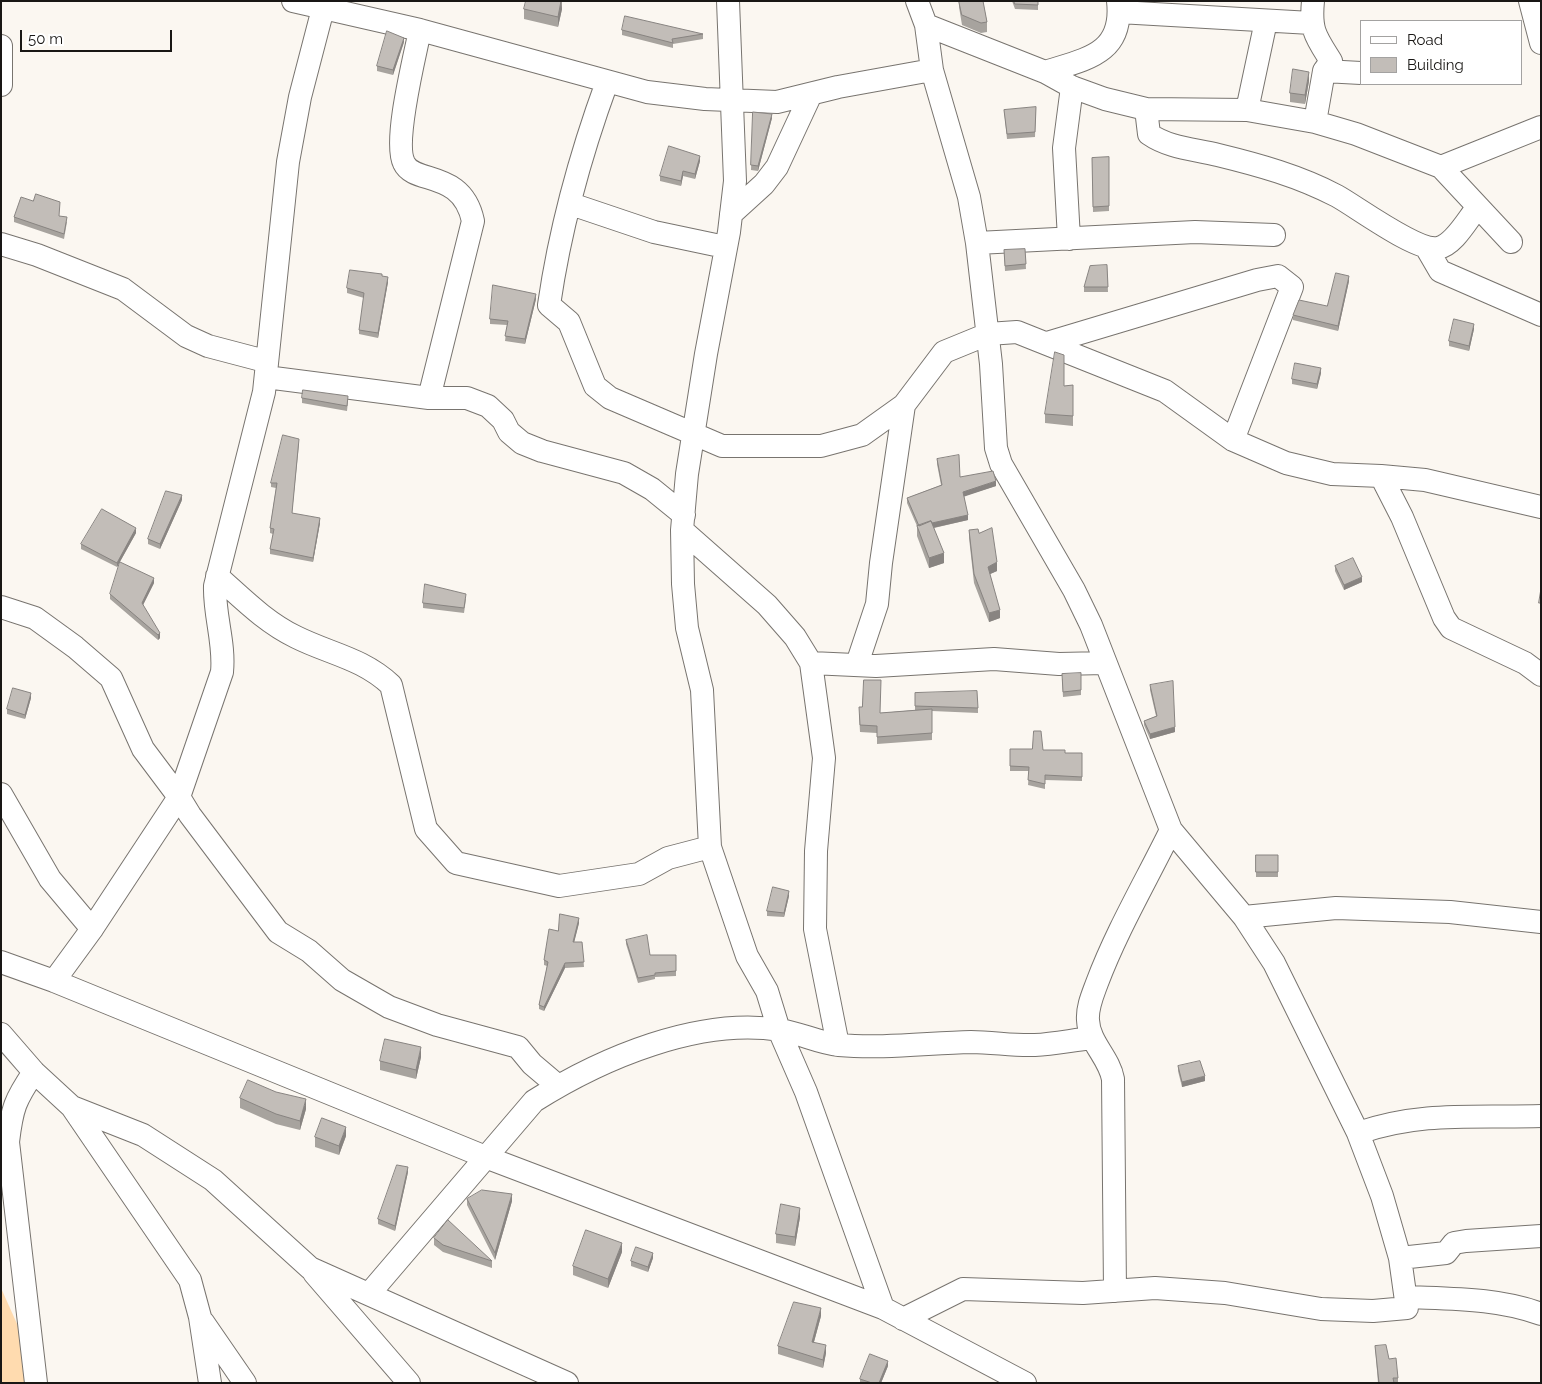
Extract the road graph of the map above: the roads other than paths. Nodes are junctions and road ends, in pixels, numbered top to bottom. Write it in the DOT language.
graph roads {
  1 [pos="293,1"];
  2 [pos="728,1"];
  3 [pos="917,1"];
  4 [pos="1313,1"];
  5 [pos="1530,1"];
  6 [pos="324,5"];
  7 [pos="1119,6"];
  8 [pos="1266,21"];
  9 [pos="1311,23"];
  10 [pos="926,25"];
  11 [pos="420,30"];
  12 [pos="1533,40"];
  13 [pos="1,46"];
  14 [pos="932,70"];
  15 [pos="1324,71"];
  16 [pos="1045,72"];
  17 [pos="1360,73"];
  18 [pos="607,82"];
  19 [pos="1,85"];
  20 [pos="1072,87"];
  21 [pos="811,94"];
  22 [pos="730,101"];
  23 [pos="1146,109"];
  24 [pos="1248,110"];
  25 [pos="1315,122"];
  26 [pos="1541,127"];
  27 [pos="1441,167"];
  28 [pos="571,204"];
  29 [pos="1477,208"];
  30 [pos="731,214"];
  31 [pos="1274,235"];
  32 [pos="1069,239"];
  33 [pos="1511,242"];
  34 [pos="977,243"];
  35 [pos="1,244"];
  36 [pos="725,247"];
  37 [pos="1426,247"];
  38 [pos="1541,315"];
  39 [pos="988,334"];
  40 [pos="1047,342"];
  41 [pos="266,369"];
  42 [pos="429,398"];
  43 [pos="904,405"];
  44 [pos="694,434"];
  45 [pos="1234,440"];
  46 [pos="1381,476"];
  47 [pos="1541,507"];
  48 [pos="683,522"];
  49 [pos="217,576"];
  50 [pos="1,607"];
  51 [pos="811,663"];
  52 [pos="1105,663"];
  53 [pos="857,664"];
  54 [pos="1541,675"];
  55 [pos="1,794"];
  56 [pos="179,797"];
  57 [pos="1171,830"];
  58 [pos="710,847"];
  59 [pos="1244,917"];
  60 [pos="1541,922"];
  61 [pos="92,929"];
  62 [pos="1,962"];
  63 [pos="54,980"];
  64 [pos="779,1030"];
  65 [pos="1,1034"];
  66 [pos="1092,1038"];
  67 [pos="838,1045"];
  68 [pos="34,1072"];
  69 [pos="558,1086"];
  70 [pos="72,1107"];
  71 [pos="1541,1116"];
  72 [pos="1358,1133"];
  73 [pos="488,1158"];
  74 [pos="1541,1236"];
  75 [pos="1400,1258"];
  76 [pos="310,1268"];
  77 [pos="1115,1291"];
  78 [pos="369,1294"];
  79 [pos="1406,1297"];
  80 [pos="883,1308"];
  81 [pos="1541,1314"];
  82 [pos="200,1317"];
  83 [pos="903,1319"];
  84 [pos="992,1377"];
  85 [pos="36,1383"];
  86 [pos="210,1383"];
  87 [pos="245,1383"];
  88 [pos="409,1383"];
  89 [pos="567,1383"];
  90 [pos="1025,1383"];
  1 -- 6 [label="street"];
  2 -- 22 [label="street"];
  3 -- 10 [label="street"];
  4 -- 9 [label="street"];
  5 -- 12 [label="street"];
  6 -- 11 [label="street"];
  6 -- 41 [label="street"];
  7 -- 8 [label="street"];
  7 -- 16 [label="street"];
  8 -- 9 [label="street"];
  8 -- 24 [label="street"];
  9 -- 15 [label="street"];
  10 -- 14 [label="street"];
  10 -- 16 [label="street"];
  11 -- 18 [label="street"];
  11 -- 42 [label="street"];
  13 -- 19 [label="street"];
  14 -- 21 [label="street"];
  14 -- 34 [label="street"];
  15 -- 17 [label="street"];
  15 -- 25 [label="street"];
  16 -- 20 [label="street"];
  18 -- 22 [label="street"];
  18 -- 28 [label="street"];
  20 -- 23 [label="street"];
  20 -- 32 [label="street"];
  21 -- 22 [label="street"];
  21 -- 30 [label="street"];
  22 -- 30 [label="street"];
  23 -- 24 [label="street"];
  23 -- 37 [label="street"];
  24 -- 25 [label="street"];
  25 -- 27 [label="street"];
  26 -- 27 [label="street"];
  27 -- 29 [label="street"];
  28 -- 36 [label="street"];
  28 -- 44 [label="street"];
  29 -- 33 [label="street"];
  29 -- 37 [label="street"];
  30 -- 36 [label="street"];
  31 -- 32 [label="street"];
  32 -- 34 [label="street"];
  34 -- 39 [label="street"];
  35 -- 41 [label="street"];
  36 -- 44 [label="street"];
  37 -- 38 [label="street"];
  39 -- 40 [label="street"];
  39 -- 43 [label="street"];
  39 -- 52 [label="street"];
  40 -- 45 [label="street"];
  40 -- 45 [label="street"];
  41 -- 42 [label="street"];
  41 -- 49 [label="street"];
  42 -- 48 [label="street"];
  43 -- 44 [label="street"];
  43 -- 53 [label="street"];
  44 -- 48 [label="street"];
  45 -- 46 [label="street"];
  46 -- 47 [label="street"];
  46 -- 54 [label="street"];
  48 -- 51 [label="street"];
  48 -- 58 [label="street"];
  49 -- 56 [label="street"];
  49 -- 58 [label="street"];
  50 -- 56 [label="street"];
  51 -- 53 [label="street"];
  51 -- 67 [label="street"];
  52 -- 53 [label="street"];
  52 -- 57 [label="street"];
  55 -- 61 [label="street"];
  56 -- 61 [label="street"];
  56 -- 69 [label="street"];
  57 -- 59 [label="street"];
  57 -- 66 [label="street"];
  58 -- 64 [label="street"];
  59 -- 60 [label="street"];
  59 -- 72 [label="street"];
  61 -- 63 [label="street"];
  62 -- 63 [label="street"];
  63 -- 73 [label="street"];
  64 -- 67 [label="street"];
  64 -- 69 [label="street"];
  64 -- 80 [label="street"];
  65 -- 68 [label="street"];
  66 -- 67 [label="street"];
  66 -- 77 [label="street"];
  68 -- 70 [label="street"];
  68 -- 85 [label="street"];
  69 -- 73 [label="street"];
  70 -- 76 [label="street"];
  70 -- 82 [label="street"];
  71 -- 72 [label="street"];
  72 -- 75 [label="street"];
  73 -- 78 [label="street"];
  73 -- 80 [label="street"];
  74 -- 75 [label="street"];
  75 -- 79 [label="street"];
  76 -- 78 [label="street"];
  76 -- 88 [label="street"];
  77 -- 79 [label="street"];
  77 -- 83 [label="street"];
  78 -- 89 [label="street"];
  79 -- 81 [label="street"];
  80 -- 83 [label="street"];
  82 -- 86 [label="street"];
  82 -- 87 [label="street"];
  83 -- 84 [label="street"];
  84 -- 90 [label="street"];
}
